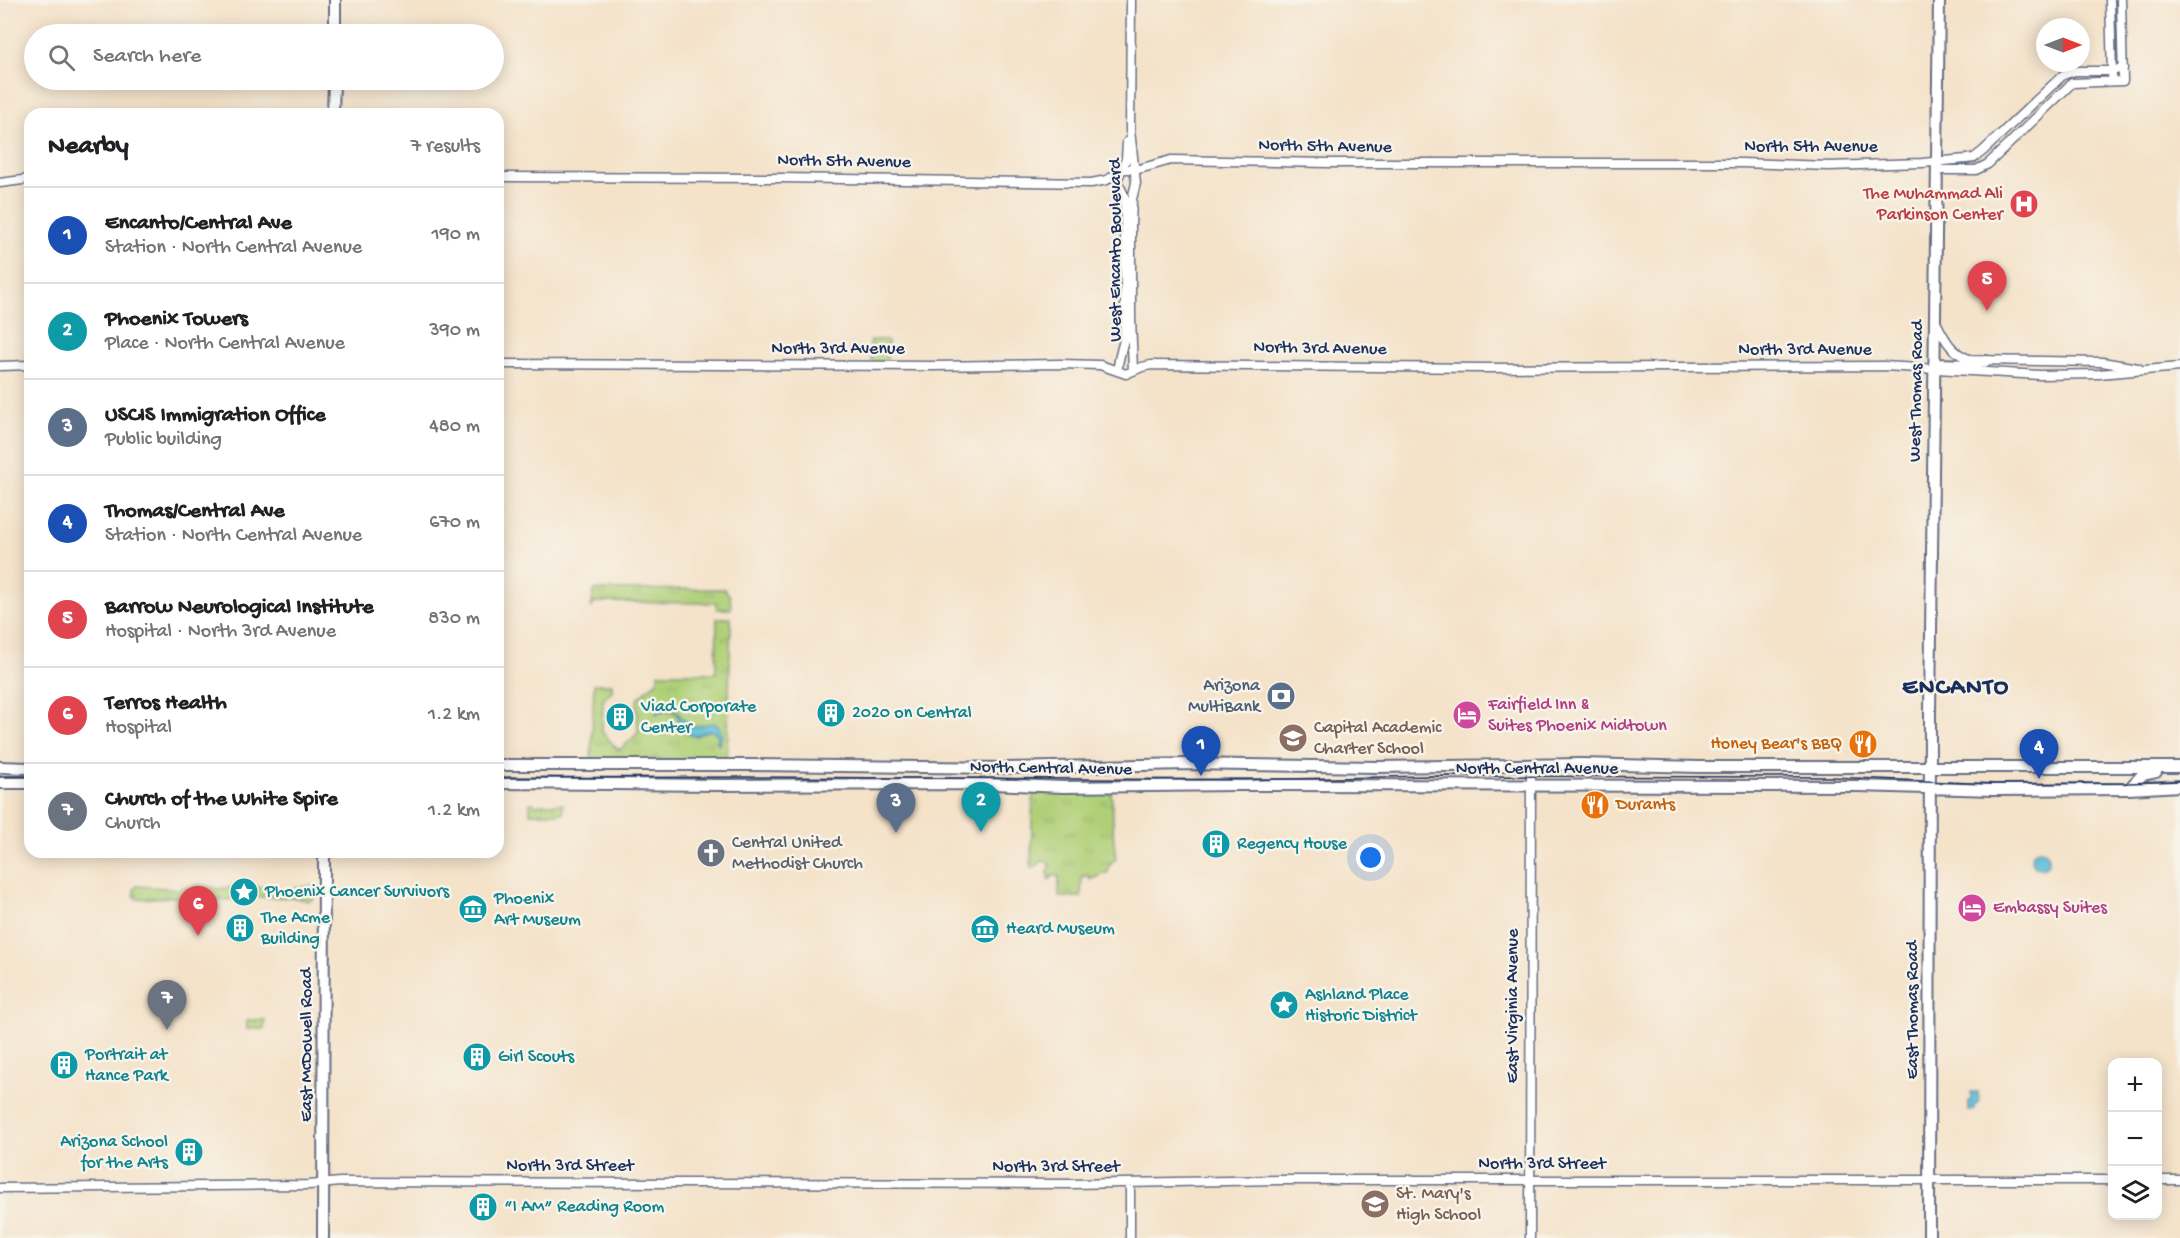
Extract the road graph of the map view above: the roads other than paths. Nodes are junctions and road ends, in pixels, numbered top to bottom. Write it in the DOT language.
graph roads {
  1 [pos="335,0"];
  2 [pos="1131,0"];
  3 [pos="1939,0"];
  4 [pos="2110,0"];
  5 [pos="2121,0"];
  6 [pos="335,24"];
  7 [pos="2123,68"];
  8 [pos="2112,71"];
  9 [pos="2112,81"];
  10 [pos="334,90"];
  11 [pos="2043,94"];
  12 [pos="2051,101"];
  13 [pos="333,108"];
  14 [pos="1130,130"];
  15 [pos="1132,150"];
  16 [pos="1155,164"];
  17 [pos="1937,166"];
  18 [pos="1133,170"];
  19 [pos="1120,172"];
  20 [pos="504,177"];
  21 [pos="24,180"];
  22 [pos="0,183"];
  23 [pos="1934,319"];
  24 [pos="1986,361"];
  25 [pos="24,364"];
  26 [pos="504,364"];
  27 [pos="0,366"];
  28 [pos="1934,366"];
  29 [pos="2180,367"];
  30 [pos="1118,370"];
  31 [pos="2145,370"];
  32 [pos="1133,371"];
  33 [pos="504,765"];
  34 [pos="666,765"];
  35 [pos="0,767"];
  36 [pos="1930,767"];
  37 [pos="24,768"];
  38 [pos="2180,769"];
  39 [pos="1531,775"];
  40 [pos="0,783"];
  41 [pos="24,783"];
  42 [pos="504,783"];
  43 [pos="592,784"];
  44 [pos="1930,786"];
  45 [pos="2180,786"];
  46 [pos="2129,789"];
  47 [pos="324,858"];
  48 [pos="1928,1179"];
  49 [pos="1530,1180"];
  50 [pos="2108,1180"];
  51 [pos="2162,1180"];
  52 [pos="2180,1180"];
  53 [pos="1130,1183"];
  54 [pos="324,1184"];
  55 [pos="0,1188"];
  56 [pos="323,1238"];
  57 [pos="1130,1238"];
  58 [pos="1530,1238"];
  59 [pos="1929,1238"];
  1 -- 6 [label="main road"];
  2 -- 14 [label="street, West Encanto Boulevard"];
  3 -- 17 [label="main road, West Thomas Road"];
  4 -- 8 [label="street"];
  5 -- 7 [label="street"];
  7 -- 8 [label="street, North 5th Avenue"];
  7 -- 9 [label="street, North 5th Avenue"];
  8 -- 9 [label="street"];
  8 -- 11 [label="street, North 5th Avenue"];
  9 -- 12 [label="street, North 5th Avenue"];
  10 -- 13 [label="main road"];
  11 -- 12 [label="street"];
  11 -- 17 [label="street, North 5th Avenue"];
  12 -- 17 [label="street, North 5th Avenue"];
  14 -- 15 [label="street, West Encanto Boulevard"];
  14 -- 19 [label="street, West Encanto Boulevard"];
  15 -- 16 [label="street"];
  15 -- 18 [label="street, West Encanto Boulevard"];
  16 -- 17 [label="street, North 5th Avenue"];
  16 -- 18 [label="street, North 5th Avenue"];
  17 -- 23 [label="main road, West Thomas Road"];
  18 -- 19 [label="street, North 5th Avenue"];
  18 -- 32 [label="street, West Encanto Boulevard"];
  19 -- 20 [label="street, North 5th Avenue"];
  19 -- 30 [label="street, West Encanto Boulevard"];
  21 -- 22 [label="street"];
  23 -- 24 [label="street, North 3rd Avenue"];
  23 -- 28 [label="main road, West Thomas Road"];
  24 -- 28 [label="main road"];
  24 -- 31 [label="street, North 3rd Avenue"];
  25 -- 27 [label="street"];
  26 -- 30 [label="street, North 3rd Avenue"];
  28 -- 31 [label="street, North 3rd Avenue"];
  28 -- 32 [label="street, North 3rd Avenue"];
  28 -- 36 [label="main road, West Thomas Road"];
  29 -- 31 [label="street, North 3rd Avenue"];
  30 -- 32 [label="street, North 3rd Avenue"];
  33 -- 34 [label="main road, North Central Avenue"];
  34 -- 39 [label="main road, North Central Avenue"];
  34 -- 43 [label="main road"];
  35 -- 37 [label="main road"];
  36 -- 38 [label="main road, North Central Avenue"];
  36 -- 39 [label="main road, North Central Avenue"];
  36 -- 44 [label="main road, West Thomas Road"];
  38 -- 46 [label="main road"];
  39 -- 43 [label="main road, North Central Avenue"];
  39 -- 44 [label="main road, North Central Avenue"];
  39 -- 49 [label="street, East Virginia Avenue"];
  40 -- 41 [label="main road"];
  42 -- 43 [label="main road, North Central Avenue"];
  44 -- 46 [label="main road, North Central Avenue"];
  44 -- 48 [label="main road, East Thomas Road"];
  45 -- 46 [label="main road, North Central Avenue"];
  47 -- 54 [label="main road, East McDowell Road"];
  48 -- 49 [label="street, North 3rd Street"];
  48 -- 50 [label="street, North 3rd Street"];
  48 -- 59 [label="main road, East Thomas Road"];
  49 -- 53 [label="street, North 3rd Street"];
  49 -- 58 [label="street, East Virginia Avenue"];
  51 -- 52 [label="street"];
  53 -- 54 [label="street, North 3rd Street"];
  53 -- 57 [label="street"];
  54 -- 55 [label="street, North 3rd Street"];
  54 -- 56 [label="main road, East McDowell Road"];
}
